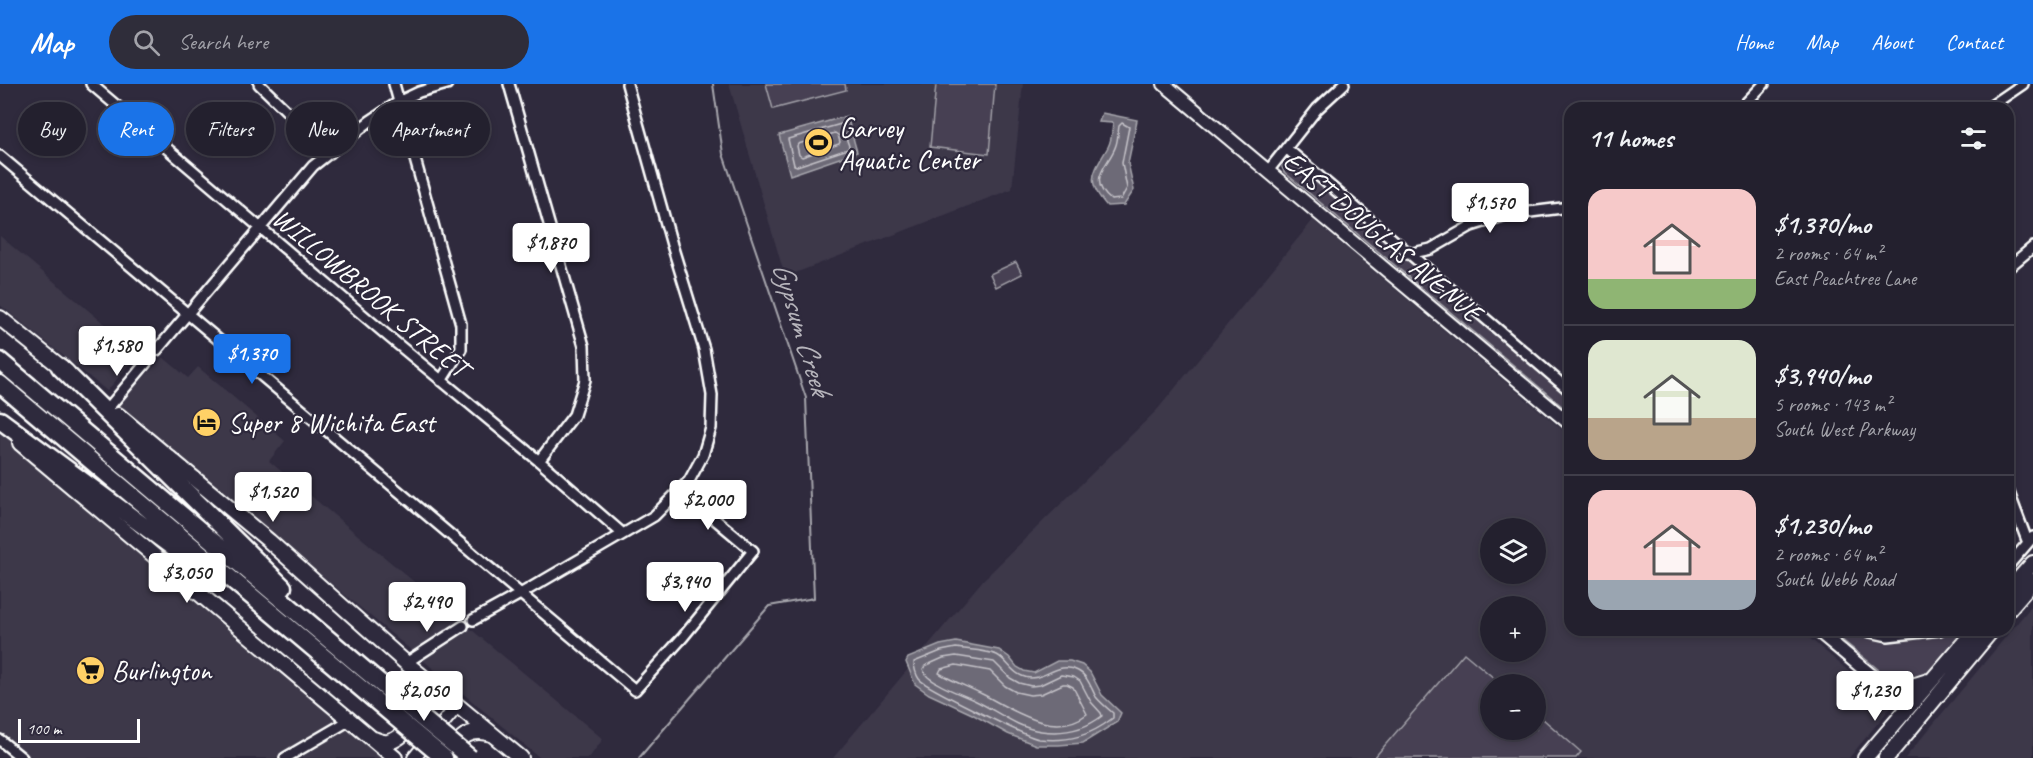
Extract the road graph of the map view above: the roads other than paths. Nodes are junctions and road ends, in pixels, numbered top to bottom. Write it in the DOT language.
graph roads {
  1 [pos="91,84"];
  2 [pos="259,84"];
  3 [pos="394,84"];
  4 [pos="447,84"];
  5 [pos="509,84"];
  6 [pos="627,84"];
  7 [pos="1164,84"];
  8 [pos="1344,84"];
  9 [pos="1764,84"];
  10 [pos="2024,84"];
  11 [pos="400,101"];
  12 [pos="1747,102"];
  13 [pos="1997,102"];
  14 [pos="286,110"];
  15 [pos="358,130"];
  16 [pos="1286,148"];
  17 [pos="0,156"];
  18 [pos="326,156"];
  19 [pos="1268,171"];
  20 [pos="1564,208"];
  21 [pos="261,228"];
  22 [pos="2033,247"];
  23 [pos="1408,254"];
  24 [pos="2014,263"];
  25 [pos="188,313"];
  26 [pos="0,318"];
  27 [pos="158,350"];
  28 [pos="0,361"];
  29 [pos="146,363"];
  30 [pos="60,367"];
  31 [pos="441,381"];
  32 [pos="0,384"];
  33 [pos="1564,386"];
  34 [pos="109,407"];
  35 [pos="1564,419"];
  36 [pos="0,420"];
  37 [pos="0,426"];
  38 [pos="539,461"];
  39 [pos="681,491"];
  40 [pos="2014,503"];
  41 [pos="623,534"];
  42 [pos="2031,540"];
  43 [pos="2014,559"];
  44 [pos="2033,563"];
  45 [pos="2033,581"];
  46 [pos="2014,584"];
  47 [pos="522,593"];
  48 [pos="2014,603"];
  49 [pos="472,620"];
  50 [pos="463,626"];
  51 [pos="1824,636"];
  52 [pos="1970,636"];
  53 [pos="1987,636"];
  54 [pos="406,663"];
  55 [pos="336,668"];
  56 [pos="419,673"];
  57 [pos="376,678"];
  58 [pos="1932,679"];
  59 [pos="1884,686"];
  60 [pos="458,705"];
  61 [pos="1930,705"];
  62 [pos="1908,706"];
  63 [pos="398,713"];
  64 [pos="350,720"];
  65 [pos="1905,734"];
  66 [pos="493,735"];
  67 [pos="369,736"];
  68 [pos="0,740"];
  69 [pos="22,758"];
  70 [pos="285,758"];
  71 [pos="395,758"];
  72 [pos="414,758"];
  73 [pos="434,758"];
  74 [pos="443,758"];
  75 [pos="470,758"];
  76 [pos="521,758"];
  77 [pos="1865,758"];
  78 [pos="1886,758"];
  1 -- 21 [label="street, WILLOWBROOK STREET"];
  2 -- 14 [label="street"];
  3 -- 11 [label="street"];
  4 -- 11 [label="street"];
  5 -- 38 [label="street"];
  6 -- 39 [label="street"];
  7 -- 19 [label="street, EAST DOUGLAS AVENUE"];
  8 -- 16 [label="street"];
  9 -- 12 [label="street"];
  10 -- 13 [label="street"];
  11 -- 15 [label="street"];
  11 -- 31 [label="street"];
  16 -- 19 [label="street"];
  16 -- 23 [label="street"];
  17 -- 25 [label="street"];
  18 -- 21 [label="street"];
  19 -- 35 [label="street, EAST DOUGLAS AVENUE"];
  20 -- 23 [label="street"];
  21 -- 25 [label="street"];
  21 -- 31 [label="street, WILLOWBROOK STREET"];
  22 -- 24 [label="street"];
  23 -- 33 [label="street"];
  25 -- 27 [label="street"];
  25 -- 47 [label="street"];
  26 -- 30 [label="main road"];
  28 -- 57 [label="highway"];
  29 -- 34 [label="street"];
  30 -- 34 [label="main road"];
  30 -- 57 [label="highway"];
  31 -- 38 [label="street, WILLOWBROOK STREET"];
  32 -- 55 [label="highway"];
  34 -- 54 [label="main road"];
  36 -- 55 [label="highway"];
  37 -- 64 [label="main road"];
  38 -- 41 [label="street, WILLOWBROOK STREET"];
  39 -- 41 [label="street"];
  39 -- 47 [label="street"];
  40 -- 42 [label="street"];
  41 -- 47 [label="street"];
  42 -- 43 [label="street"];
  44 -- 46 [label="main road"];
  45 -- 48 [label="main road"];
  47 -- 49 [label="street"];
  50 -- 54 [label="street"];
  51 -- 59 [label="street"];
  52 -- 58 [label="main road"];
  53 -- 61 [label="main road"];
  54 -- 56 [label="main road"];
  55 -- 63 [label="highway"];
  56 -- 60 [label="main road"];
  56 -- 67 [label="main road"];
  57 -- 63 [label="highway"];
  58 -- 59 [label="main road"];
  58 -- 62 [label="main road"];
  59 -- 62 [label="street"];
  60 -- 66 [label="main road"];
  60 -- 72 [label="street"];
  61 -- 62 [label="main road"];
  61 -- 65 [label="main road"];
  62 -- 65 [label="main road"];
  62 -- 77 [label="main road"];
  63 -- 73 [label="highway, bridge"];
  63 -- 74 [label="highway, bridge"];
  63 -- 75 [label="highway, bridge"];
  64 -- 67 [label="main road"];
  64 -- 70 [label="street"];
  65 -- 78 [label="main road"];
  66 -- 74 [label="main road"];
  66 -- 76 [label="main road"];
  67 -- 71 [label="main road"];
  68 -- 69 [label="street"];
}
